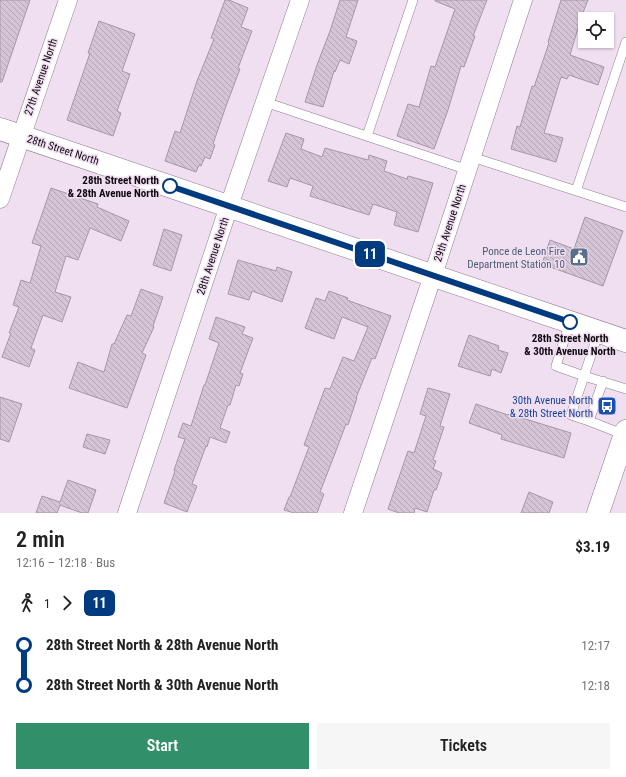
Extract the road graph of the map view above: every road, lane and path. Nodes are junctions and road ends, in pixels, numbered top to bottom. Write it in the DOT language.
graph roads {
  1 [pos="68,0"];
  2 [pos="300,0"];
  3 [pos="413,0"];
  4 [pos="523,0"];
  5 [pos="626,42"];
  6 [pos="265,102"];
  7 [pos="0,129"];
  8 [pos="21,136"];
  9 [pos="367,136"];
  10 [pos="470,164"];
  11 [pos="576,191"];
  12 [pos="0,199"];
  13 [pos="230,206"];
  14 [pos="626,207"];
  15 [pos="433,275"];
  16 [pos="570,322"];
  17 [pos="599,332"];
  18 [pos="626,341"];
  19 [pos="584,376"];
  20 [pos="603,382"];
  21 [pos="626,389"];
  22 [pos="589,421"];
  23 [pos="626,434"];
  24 [pos="127,513"];
  25 [pos="353,513"];
  26 [pos="598,513"];
  1 -- 8 [label="street, 27th Avenue North"];
  2 -- 6 [label="street, 28th Avenue North"];
  3 -- 9 [label="lane"];
  4 -- 10 [label="street, 29th Avenue North"];
  5 -- 11 [label="lane"];
  6 -- 9 [label="lane"];
  6 -- 13 [label="street, 28th Avenue North"];
  7 -- 8 [label="street, 28th Street North"];
  8 -- 12 [label="street, 27th Avenue North"];
  8 -- 13 [label="street, 28th Street North"];
  9 -- 10 [label="lane"];
  10 -- 11 [label="lane"];
  10 -- 15 [label="street, 29th Avenue North"];
  11 -- 14 [label="lane"];
  13 -- 15 [label="street, 28th Street North"];
  13 -- 24 [label="street, 28th Avenue North"];
  15 -- 16 [label="street, 28th Street North"];
  15 -- 25 [label="street, 29th Avenue North"];
  16 -- 17 [label="street, 28th Street North"];
  16 -- 19 [label="lane"];
  17 -- 18 [label="street, 28th Street North"];
  17 -- 19 [label="lane"];
  19 -- 20 [label="lane"];
  19 -- 22 [label="lane"];
  20 -- 21 [label="lane"];
  20 -- 22 [label="lane"];
  22 -- 23 [label="lane"];
  23 -- 26 [label="street"];
}
